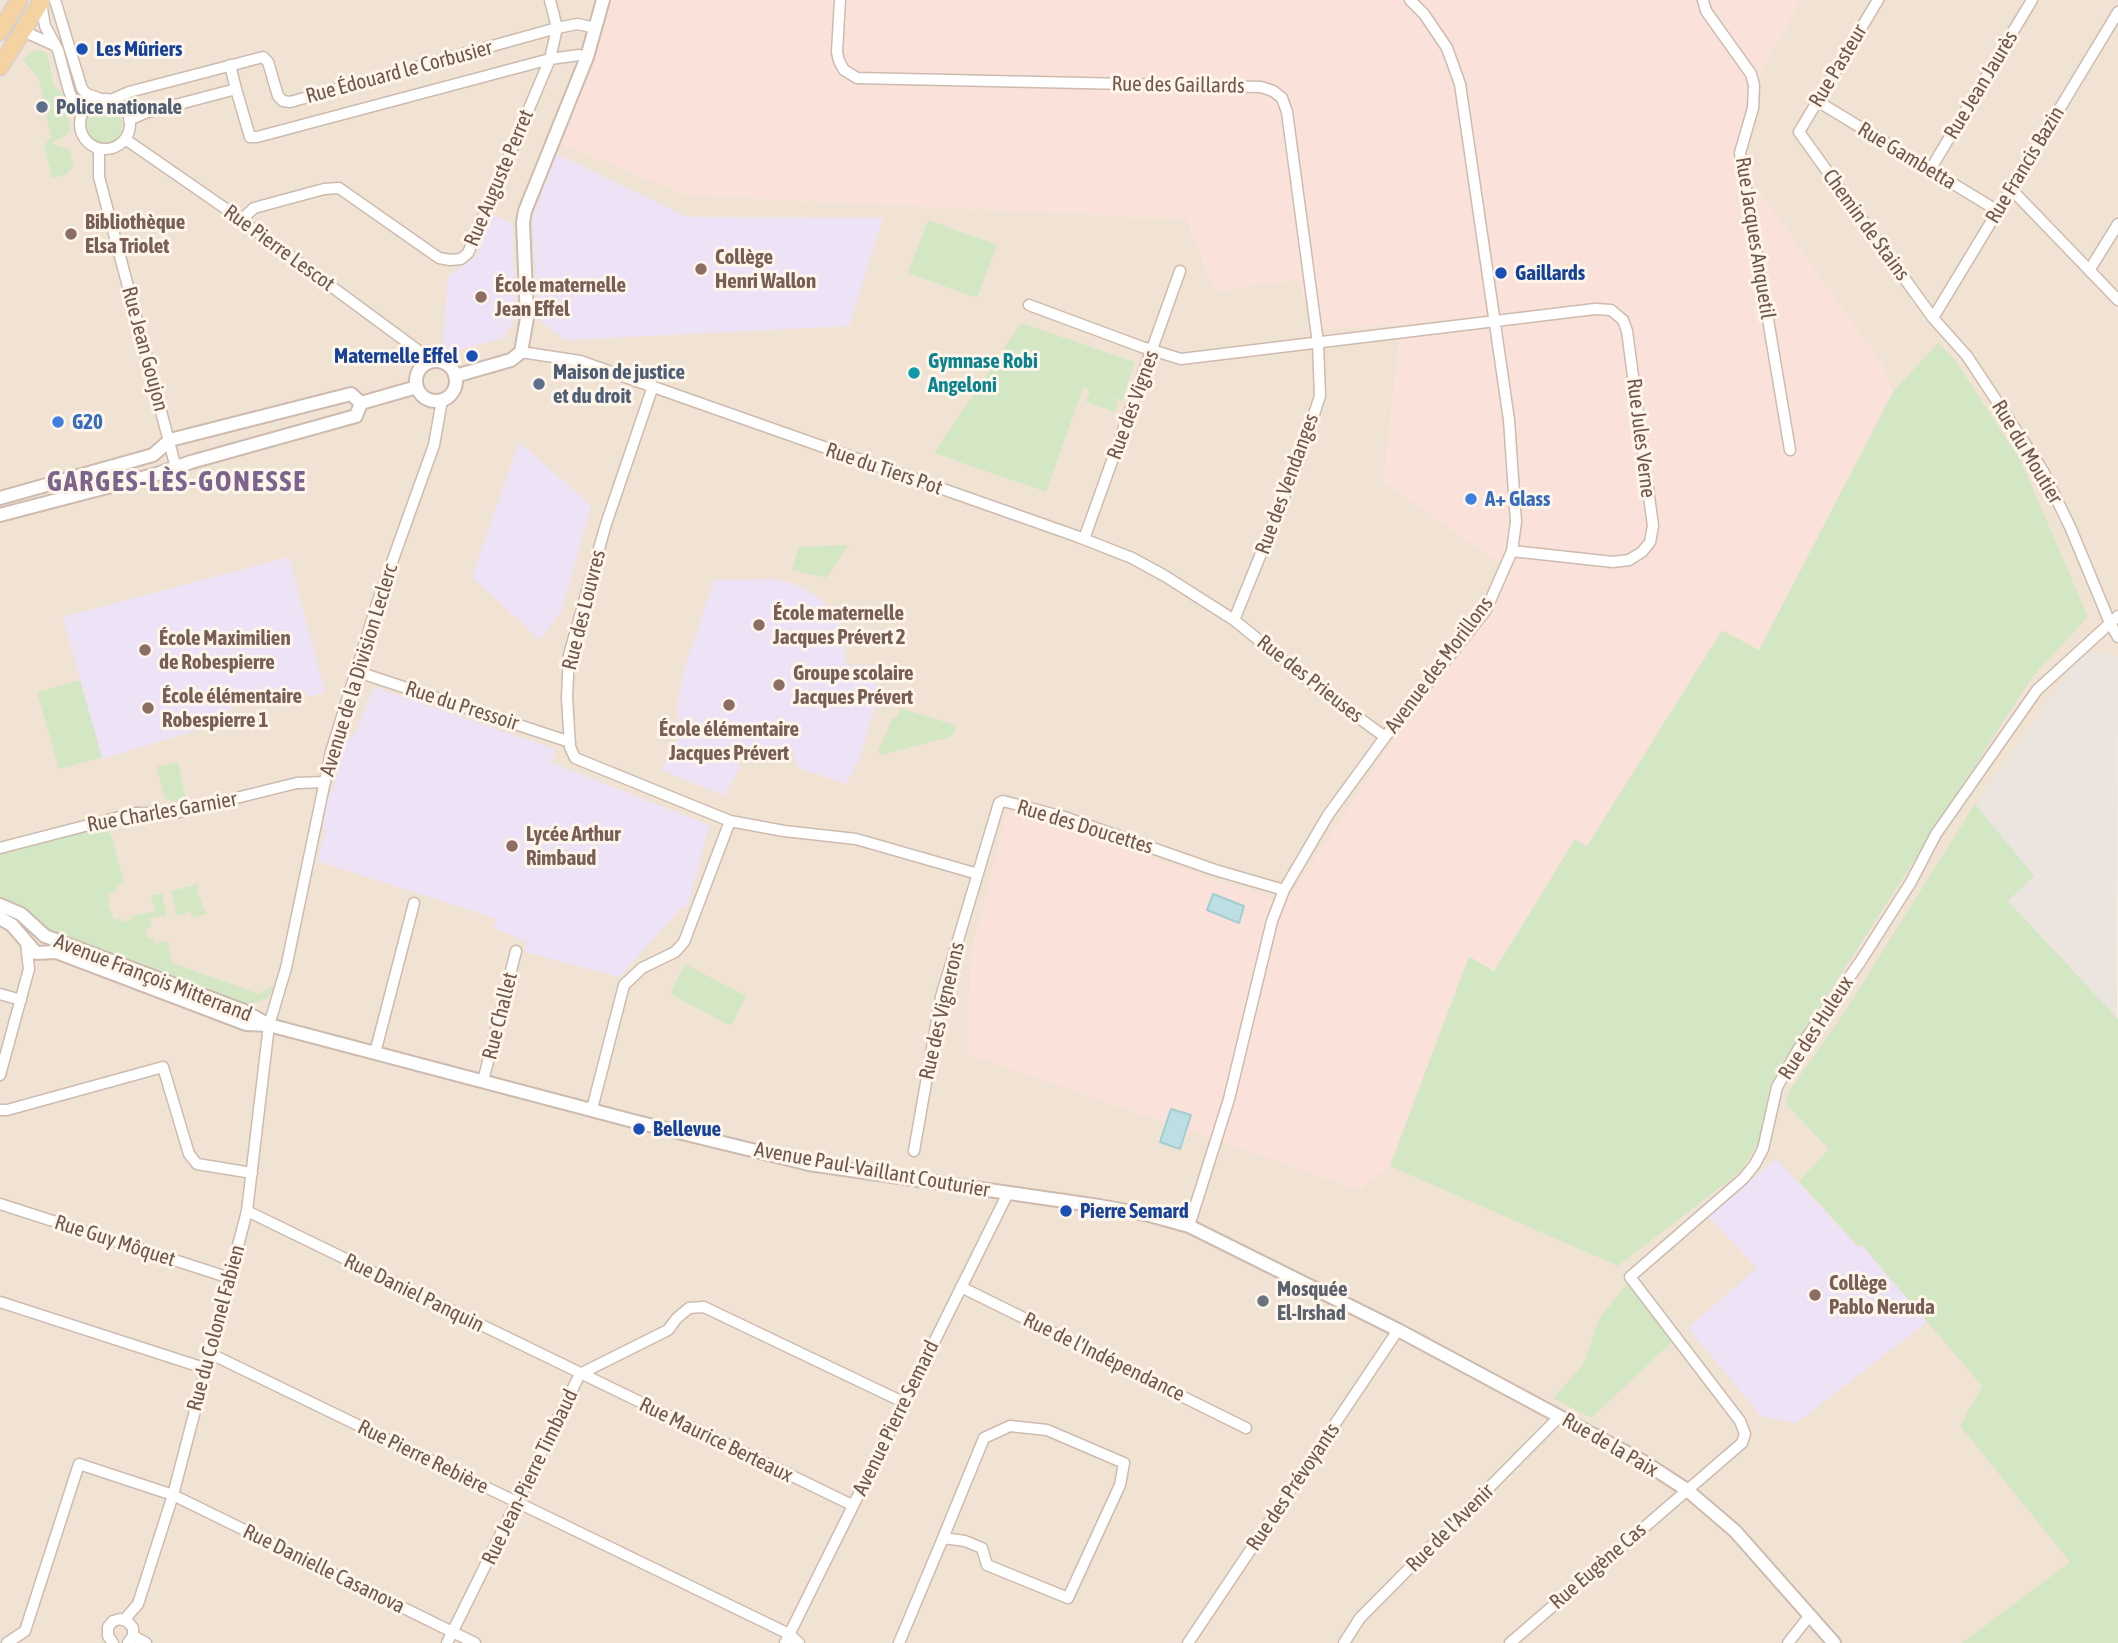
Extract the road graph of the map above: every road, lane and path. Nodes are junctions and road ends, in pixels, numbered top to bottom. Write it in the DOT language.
graph roads {
  1 [pos="550,0"];
  2 [pos="603,0"];
  3 [pos="839,0"];
  4 [pos="1410,0"];
  5 [pos="1703,0"];
  6 [pos="1878,0"];
  7 [pos="2032,0"];
  8 [pos="49,1"];
  9 [pos="19,2"];
  10 [pos="2118,12"];
  11 [pos="45,26"];
  12 [pos="596,28"];
  13 [pos="557,29"];
  14 [pos="23,31"];
  15 [pos="0,32"];
  16 [pos="56,46"];
  17 [pos="587,57"];
  18 [pos="550,59"];
  19 [pos="230,65"];
  20 [pos="0,67"];
  21 [pos="236,89"];
  22 [pos="106,100"];
  23 [pos="1817,101"];
  24 [pos="85,109"];
  25 [pos="129,120"];
  26 [pos="1798,132"];
  27 [pos="125,139"];
  28 [pos="99,149"];
  29 [pos="1930,170"];
  30 [pos="2011,189"];
  31 [pos="1998,211"];
  32 [pos="241,220"];
  33 [pos="2118,224"];
  34 [pos="2090,269"];
  35 [pos="1180,271"];
  36 [pos="2118,300"];
  37 [pos="1029,305"];
  38 [pos="1933,318"];
  39 [pos="1496,320"];
  40 [pos="1318,343"];
  41 [pos="1152,350"];
  42 [pos="521,352"];
  43 [pos="427,364"];
  44 [pos="455,376"];
  45 [pos="653,386"];
  46 [pos="417,387"];
  47 [pos="442,401"];
  48 [pos="361,403"];
  49 [pos="170,440"];
  50 [pos="1790,450"];
  51 [pos="176,468"];
  52 [pos="0,498"];
  53 [pos="0,515"];
  54 [pos="1084,539"];
  55 [pos="1512,551"];
  56 [pos="1234,620"];
  57 [pos="2114,620"];
  58 [pos="2118,637"];
  59 [pos="355,671"];
  60 [pos="1385,737"];
  61 [pos="570,742"];
  62 [pos="325,782"];
  63 [pos="730,821"];
  64 [pos="0,848"];
  65 [pos="978,873"];
  66 [pos="1284,890"];
  67 [pos="414,903"];
  68 [pos="0,905"];
  69 [pos="0,918"];
  70 [pos="30,921"];
  71 [pos="45,936"];
  72 [pos="23,939"];
  73 [pos="516,951"];
  74 [pos="41,953"];
  75 [pos="29,969"];
  76 [pos="0,994"];
  77 [pos="21,1000"];
  78 [pos="269,1025"];
  79 [pos="375,1053"];
  80 [pos="0,1075"];
  81 [pos="483,1081"];
  82 [pos="592,1109"];
  83 [pos="0,1110"];
  84 [pos="914,1151"];
  85 [pos="252,1173"];
  86 [pos="1008,1193"];
  87 [pos="0,1204"];
  88 [pos="247,1210"];
  89 [pos="1189,1226"];
  90 [pos="230,1278"];
  91 [pos="961,1287"];
  92 [pos="0,1302"];
  93 [pos="1343,1303"];
  94 [pos="1398,1330"];
  95 [pos="209,1353"];
  96 [pos="204,1368"];
  97 [pos="580,1374"];
  98 [pos="904,1402"];
  99 [pos="1560,1416"];
  100 [pos="1246,1428"];
  101 [pos="1687,1490"];
  102 [pos="173,1495"];
  103 [pos="517,1503"];
  104 [pos="852,1506"];
  105 [pos="943,1538"];
  106 [pos="1810,1615"];
  107 [pos="124,1620"];
  108 [pos="452,1632"];
  109 [pos="787,1639"];
  110 [pos="130,1640"];
  111 [pos="7,1643"];
  112 [pos="113,1643"];
  113 [pos="146,1643"];
  114 [pos="447,1643"];
  115 [pos="475,1643"];
  116 [pos="799,1643"];
  117 [pos="900,1643"];
  118 [pos="1188,1643"];
  119 [pos="1344,1643"];
  120 [pos="1510,1643"];
  121 [pos="1788,1643"];
  122 [pos="1834,1643"];
  1 -- 13 [label="street"];
  2 -- 12 [label="street"];
  3 -- 40 [label="street, Rue des Gaillards"];
  4 -- 39 [label="street, Avenue des Morillons"];
  5 -- 50 [label="street, Rue Jacques Anquetil"];
  6 -- 23 [label="street, Rue Pasteur"];
  7 -- 29 [label="street, Rue Jean Jaurès"];
  8 -- 11 [label="street"];
  8 -- 11 [label="street"];
  8 -- 14 [label="main road"];
  8 -- 22 [label="street"];
  9 -- 15 [label="main road"];
  10 -- 30 [label="street, Rue Francis Bazin"];
  11 -- 16 [label="street"];
  12 -- 13 [label="street, Rue Édouard le Corbusier"];
  12 -- 17 [label="street"];
  13 -- 18 [label="street"];
  13 -- 19 [label="street, Rue Édouard le Corbusier"];
  14 -- 16 [label="street"];
  14 -- 20 [label="main road"];
  16 -- 24 [label="street"];
  17 -- 18 [label="street, Rue Édouard le Corbusier"];
  17 -- 42 [label="street"];
  18 -- 21 [label="street, Rue Édouard le Corbusier"];
  18 -- 32 [label="street, Rue Auguste Perret"];
  19 -- 21 [label="street, Rue Édouard le Corbusier"];
  19 -- 22 [label="street, Rue Édouard le Corbusier"];
  21 -- 25 [label="street"];
  22 -- 24 [label="street"];
  22 -- 25 [label="street"];
  23 -- 26 [label="street, Rue Pasteur"];
  23 -- 29 [label="street, Rue Gambetta"];
  24 -- 28 [label="street"];
  25 -- 27 [label="street"];
  26 -- 38 [label="street, Chemin de Stains"];
  27 -- 28 [label="street"];
  27 -- 32 [label="street, Rue Pierre Lescot"];
  28 -- 49 [label="street, Rue Jean Goujon"];
  29 -- 31 [label="street, Rue Gambetta"];
  30 -- 31 [label="street, Rue Francis Bazin"];
  30 -- 34 [label="street"];
  31 -- 38 [label="street, Rue Francis Bazin"];
  32 -- 43 [label="street, Rue Pierre Lescot"];
  33 -- 34 [label="street"];
  34 -- 36 [label="street"];
  35 -- 41 [label="street, Rue des Vignes"];
  37 -- 41 [label="street"];
  38 -- 57 [label="street, Rue du Moutier"];
  39 -- 40 [label="street"];
  39 -- 55 [label="street, Avenue des Morillons"];
  39 -- 55 [label="street, Rue Jules Verne"];
  40 -- 41 [label="street"];
  40 -- 56 [label="street, Rue des Vendanges"];
  41 -- 54 [label="street, Rue des Vignes"];
  42 -- 44 [label="street"];
  42 -- 45 [label="street, Rue du Tiers Pot"];
  43 -- 44 [label="street"];
  43 -- 46 [label="street"];
  44 -- 47 [label="street"];
  45 -- 54 [label="street, Rue du Tiers Pot"];
  45 -- 61 [label="street, Rue des Louvres"];
  46 -- 47 [label="street"];
  46 -- 48 [label="street"];
  47 -- 59 [label="street, Avenue de la Division Leclerc"];
  48 -- 49 [label="street"];
  48 -- 51 [label="street"];
  49 -- 51 [label="street, Rue Jean Goujon"];
  49 -- 52 [label="street"];
  51 -- 53 [label="street"];
  54 -- 56 [label="street, Rue du Tiers Pot"];
  55 -- 60 [label="street, Avenue des Morillons"];
  56 -- 60 [label="street, Rue des Prieuses"];
  57 -- 58 [label="street, Rue du Moutier"];
  57 -- 101 [label="street, Rue des Huleux"];
  59 -- 61 [label="street, Rue du Pressoir"];
  59 -- 62 [label="street, Avenue de la Division Leclerc"];
  60 -- 66 [label="street, Avenue des Morillons"];
  61 -- 63 [label="street"];
  62 -- 64 [label="street, Rue Charles Garnier"];
  62 -- 78 [label="street, Avenue de la Division Leclerc"];
  63 -- 65 [label="street"];
  63 -- 82 [label="street"];
  65 -- 66 [label="street, Rue des Doucettes"];
  65 -- 84 [label="street, Rue des Vignerons"];
  66 -- 89 [label="street, Avenue des Morillons"];
  67 -- 79 [label="street"];
  68 -- 70 [label="street, Avenue François Mitterrand"];
  69 -- 72 [label="street, Avenue François Mitterrand"];
  70 -- 71 [label="street, Avenue François Mitterrand"];
  70 -- 72 [label="street"];
  71 -- 74 [label="street"];
  71 -- 78 [label="street, Avenue François Mitterrand"];
  72 -- 74 [label="street, Avenue François Mitterrand"];
  72 -- 75 [label="street"];
  73 -- 81 [label="street, Rue Challet"];
  74 -- 75 [label="street"];
  74 -- 78 [label="street, Avenue François Mitterrand"];
  75 -- 77 [label="street"];
  76 -- 77 [label="street"];
  77 -- 80 [label="street"];
  78 -- 79 [label="street, Avenue Paul-Vaillant Couturier"];
  78 -- 85 [label="street, Rue du Colonel Fabien"];
  79 -- 81 [label="street, Avenue Paul-Vaillant Couturier"];
  81 -- 82 [label="street, Avenue Paul-Vaillant Couturier"];
  82 -- 86 [label="street, Avenue Paul-Vaillant Couturier"];
  83 -- 85 [label="street"];
  85 -- 88 [label="street, Rue du Colonel Fabien"];
  86 -- 89 [label="street, Avenue Paul-Vaillant Couturier"];
  86 -- 91 [label="street, Avenue Pierre Semard"];
  87 -- 90 [label="street, Rue Guy Môquet"];
  88 -- 90 [label="street, Rue du Colonel Fabien"];
  88 -- 97 [label="street, Rue Daniel Panquin"];
  89 -- 93 [label="street, Avenue Paul-Vaillant Couturier"];
  90 -- 95 [label="street, Rue du Colonel Fabien"];
  91 -- 98 [label="street, Avenue Pierre Semard"];
  91 -- 100 [label="street, Rue de l'Indépendance"];
  92 -- 96 [label="street"];
  93 -- 94 [label="street, Rue de la Paix"];
  94 -- 99 [label="street, Rue de la Paix"];
  94 -- 118 [label="street, Rue des Prévoyants"];
  95 -- 96 [label="street, Rue du Colonel Fabien"];
  95 -- 103 [label="street, Rue Pierre Rebière"];
  96 -- 102 [label="street, Rue du Colonel Fabien"];
  97 -- 98 [label="street, Rue Jean-Pierre Timbaud"];
  97 -- 103 [label="street, Rue Jean-Pierre Timbaud"];
  97 -- 104 [label="street, Rue Maurice Berteaux"];
  98 -- 104 [label="street, Avenue Pierre Semard"];
  99 -- 101 [label="street, Rue de la Paix"];
  99 -- 119 [label="street, Rue de l'Avenir"];
  101 -- 106 [label="street, Rue de la Paix"];
  101 -- 120 [label="street, Rue Eugène Cas"];
  102 -- 107 [label="street, Rue du Colonel Fabien"];
  102 -- 108 [label="street, Rue Danielle Casanova"];
  102 -- 111 [label="street, Rue Danielle Casanova"];
  103 -- 108 [label="street, Rue Jean-Pierre Timbaud"];
  103 -- 109 [label="street, Rue Pierre Rebière"];
  104 -- 109 [label="street, Avenue Pierre Semard"];
  105 -- 105 [label="street"];
  105 -- 117 [label="street"];
  106 -- 121 [label="street"];
  106 -- 122 [label="street, Rue de la Paix"];
  107 -- 110 [label="street"];
  107 -- 112 [label="street, Rue du Colonel Fabien"];
  108 -- 114 [label="street, Rue Jean-Pierre Timbaud"];
  108 -- 115 [label="street, Rue Danielle Casanova"];
  109 -- 116 [label="street, Rue Pierre Rebière"];
  110 -- 113 [label="street"];
}
